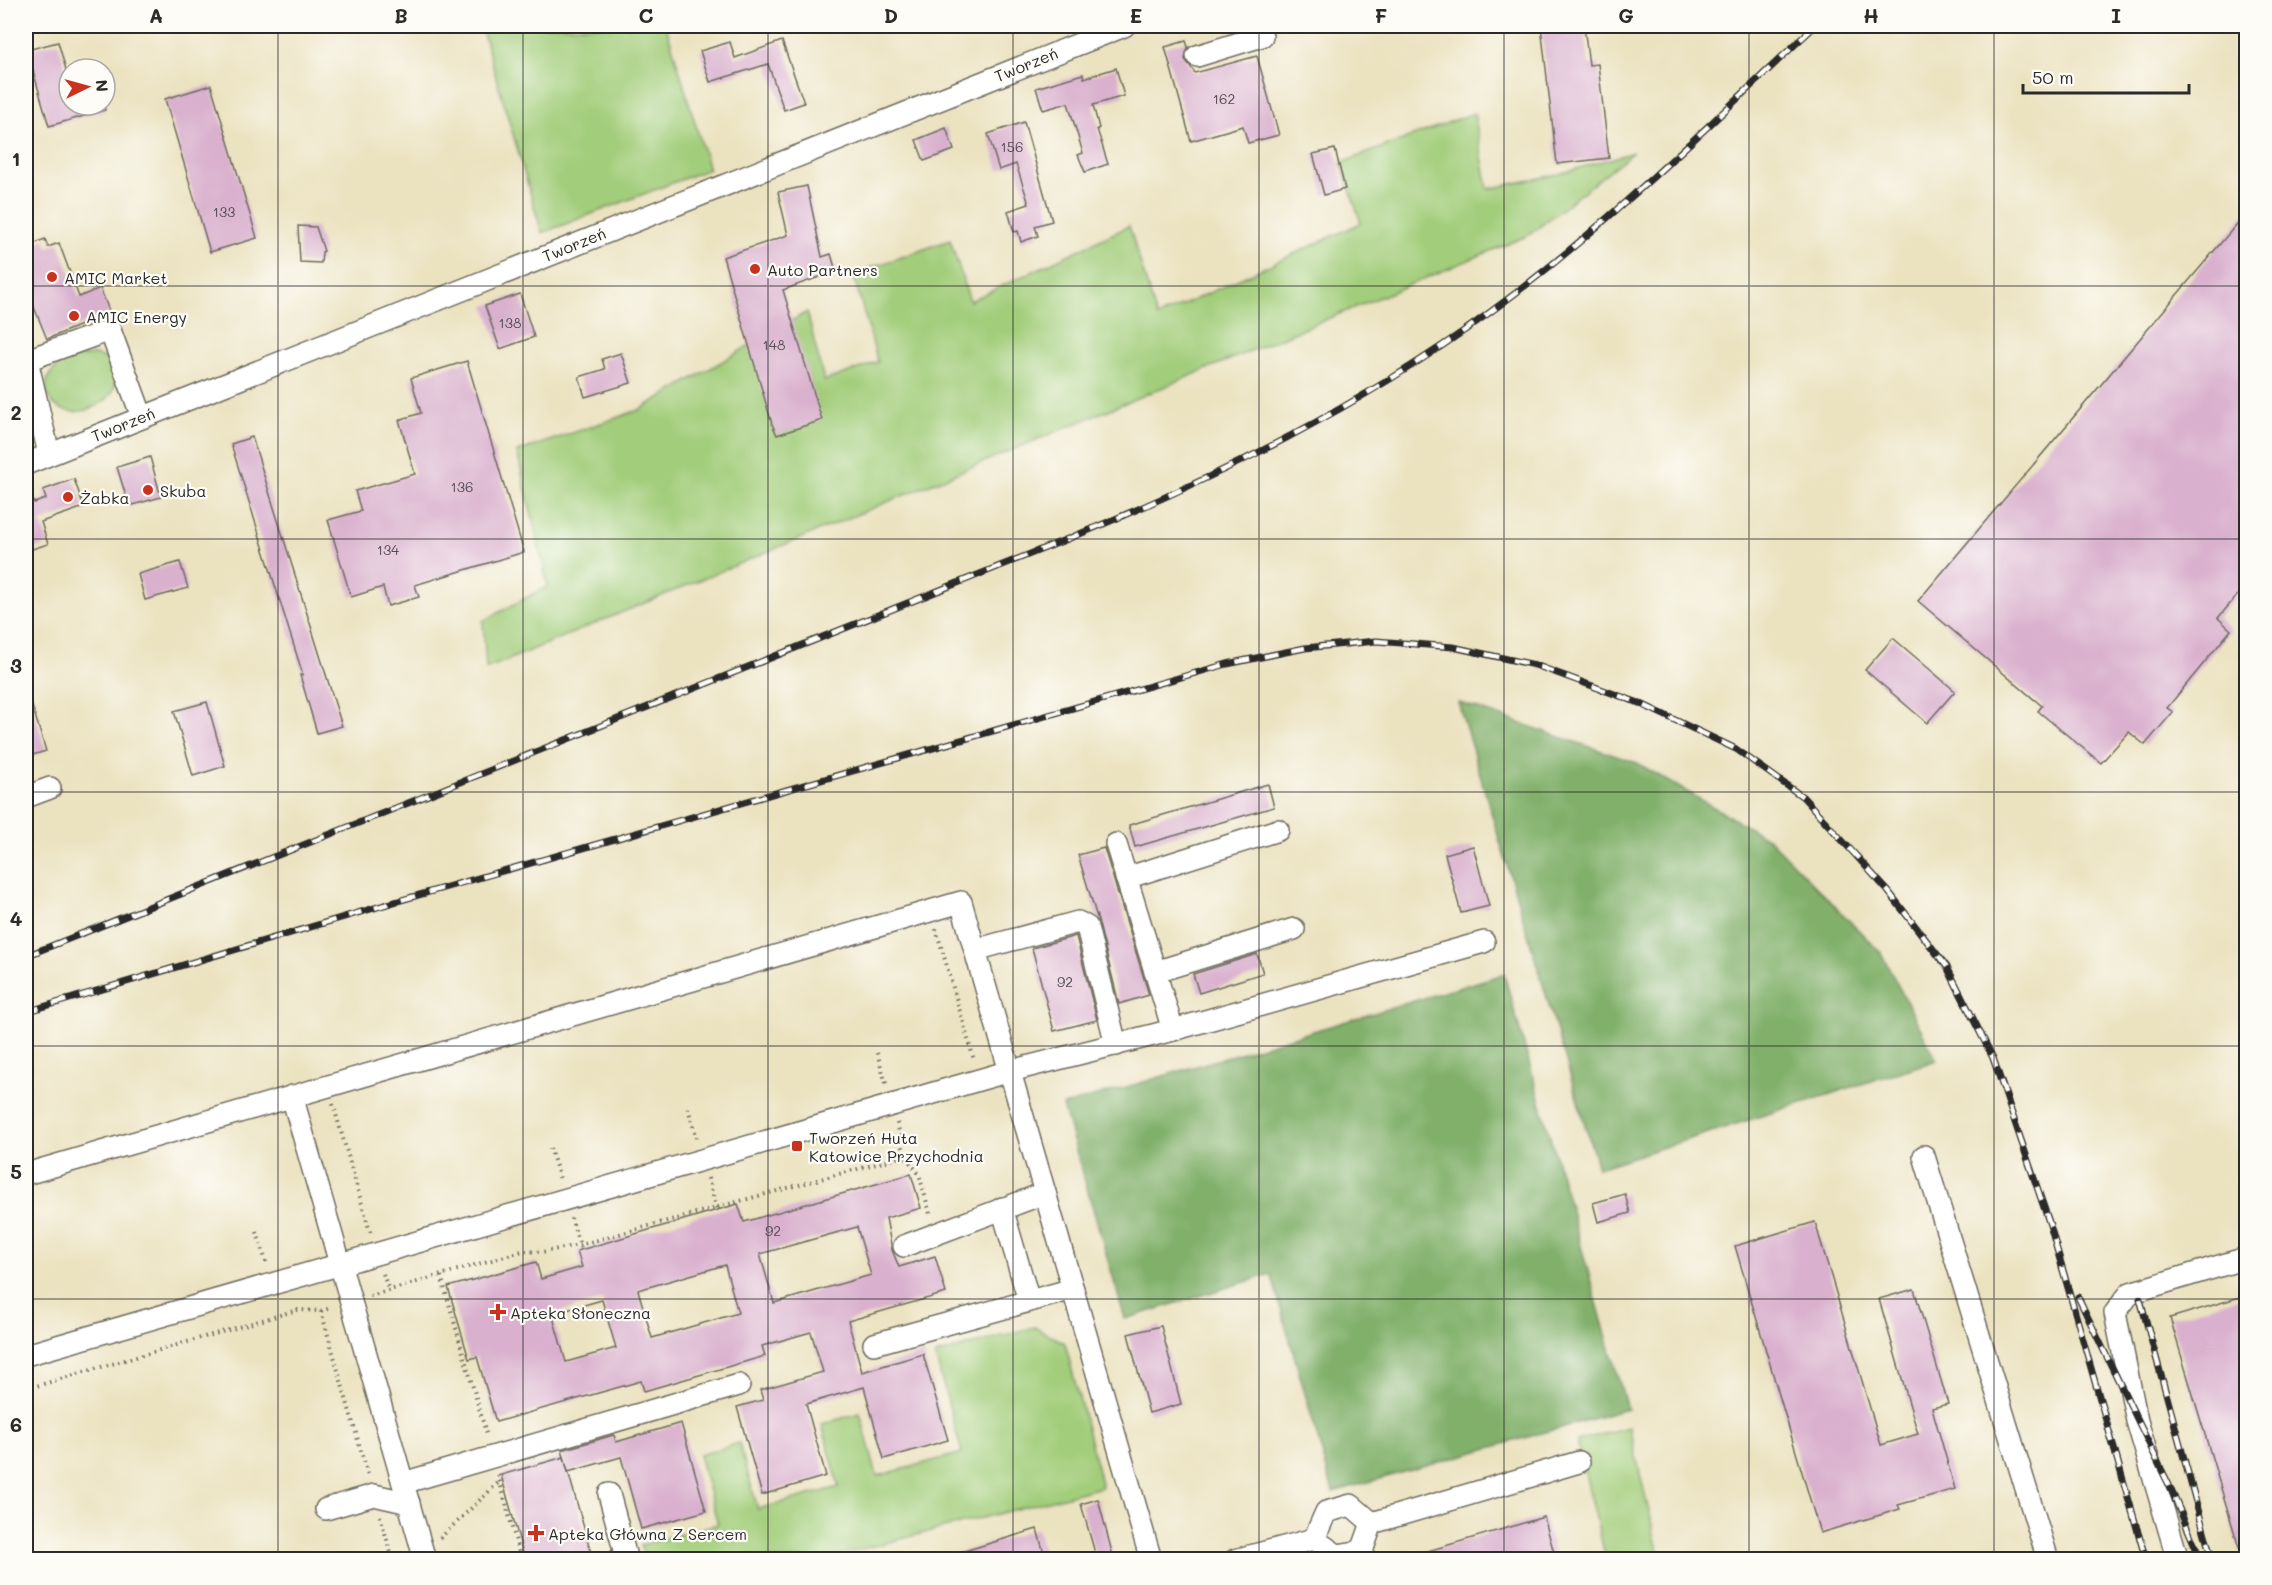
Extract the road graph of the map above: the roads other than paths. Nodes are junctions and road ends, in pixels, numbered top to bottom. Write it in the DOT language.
graph roads {
  1 [pos="1124,26"];
  2 [pos="1259,26"];
  3 [pos="1197,56"];
  4 [pos="142,417"];
  5 [pos="49,454"];
  6 [pos="26,464"];
  7 [pos="50,788"];
  8 [pos="26,797"];
  9 [pos="1278,830"];
  10 [pos="1116,844"];
  11 [pos="1126,878"];
  12 [pos="1294,929"];
  13 [pos="1484,942"];
  14 [pos="975,950"];
  15 [pos="1155,972"];
  16 [pos="1173,1030"];
  17 [pos="1116,1045"];
  18 [pos="1010,1071"];
  19 [pos="292,1096"];
  20 [pos="1924,1156"];
  21 [pos="26,1174"];
  22 [pos="1045,1193"];
  23 [pos="1002,1208"];
  24 [pos="904,1245"];
  25 [pos="2247,1258"];
  26 [pos="341,1265"];
  27 [pos="1072,1289"];
  28 [pos="1029,1301"];
  29 [pos="874,1344"];
  30 [pos="26,1355"];
  31 [pos="739,1385"];
  32 [pos="1579,1461"];
  33 [pos="401,1475"];
  34 [pos="609,1494"];
  35 [pos="374,1495"];
  36 [pos="409,1503"];
  37 [pos="326,1509"];
  38 [pos="1372,1523"];
  39 [pos="1314,1539"];
  40 [pos="424,1557"];
  41 [pos="618,1560"];
  42 [pos="1151,1560"];
  43 [pos="1235,1560"];
  44 [pos="2049,1560"];
  45 [pos="2178,1560"];
  1 -- 4 [label="street, Tworzeń"];
  2 -- 3 [label="street"];
  4 -- 5 [label="street, Tworzeń"];
  4 -- 5 [label="street"];
  5 -- 6 [label="street, Tworzeń"];
  7 -- 8 [label="street"];
  9 -- 11 [label="street"];
  10 -- 11 [label="street"];
  11 -- 15 [label="street"];
  12 -- 15 [label="street"];
  13 -- 16 [label="street"];
  14 -- 17 [label="street"];
  14 -- 18 [label="street"];
  14 -- 19 [label="street"];
  15 -- 16 [label="street"];
  16 -- 17 [label="street"];
  17 -- 18 [label="street"];
  18 -- 22 [label="street"];
  18 -- 26 [label="street"];
  19 -- 21 [label="street"];
  19 -- 26 [label="street"];
  20 -- 44 [label="street"];
  22 -- 23 [label="street"];
  22 -- 27 [label="street"];
  23 -- 24 [label="street"];
  23 -- 28 [label="street"];
  25 -- 45 [label="street"];
  26 -- 30 [label="street"];
  26 -- 33 [label="street"];
  27 -- 28 [label="street"];
  27 -- 42 [label="street"];
  28 -- 29 [label="street"];
  31 -- 33 [label="street"];
  32 -- 38 [label="street"];
  33 -- 35 [label="street"];
  33 -- 36 [label="street"];
  34 -- 41 [label="street"];
  35 -- 36 [label="street"];
  35 -- 37 [label="street"];
  36 -- 40 [label="street"];
  38 -- 39 [label="street"];
  38 -- 39 [label="street"];
  39 -- 43 [label="street"];
}
